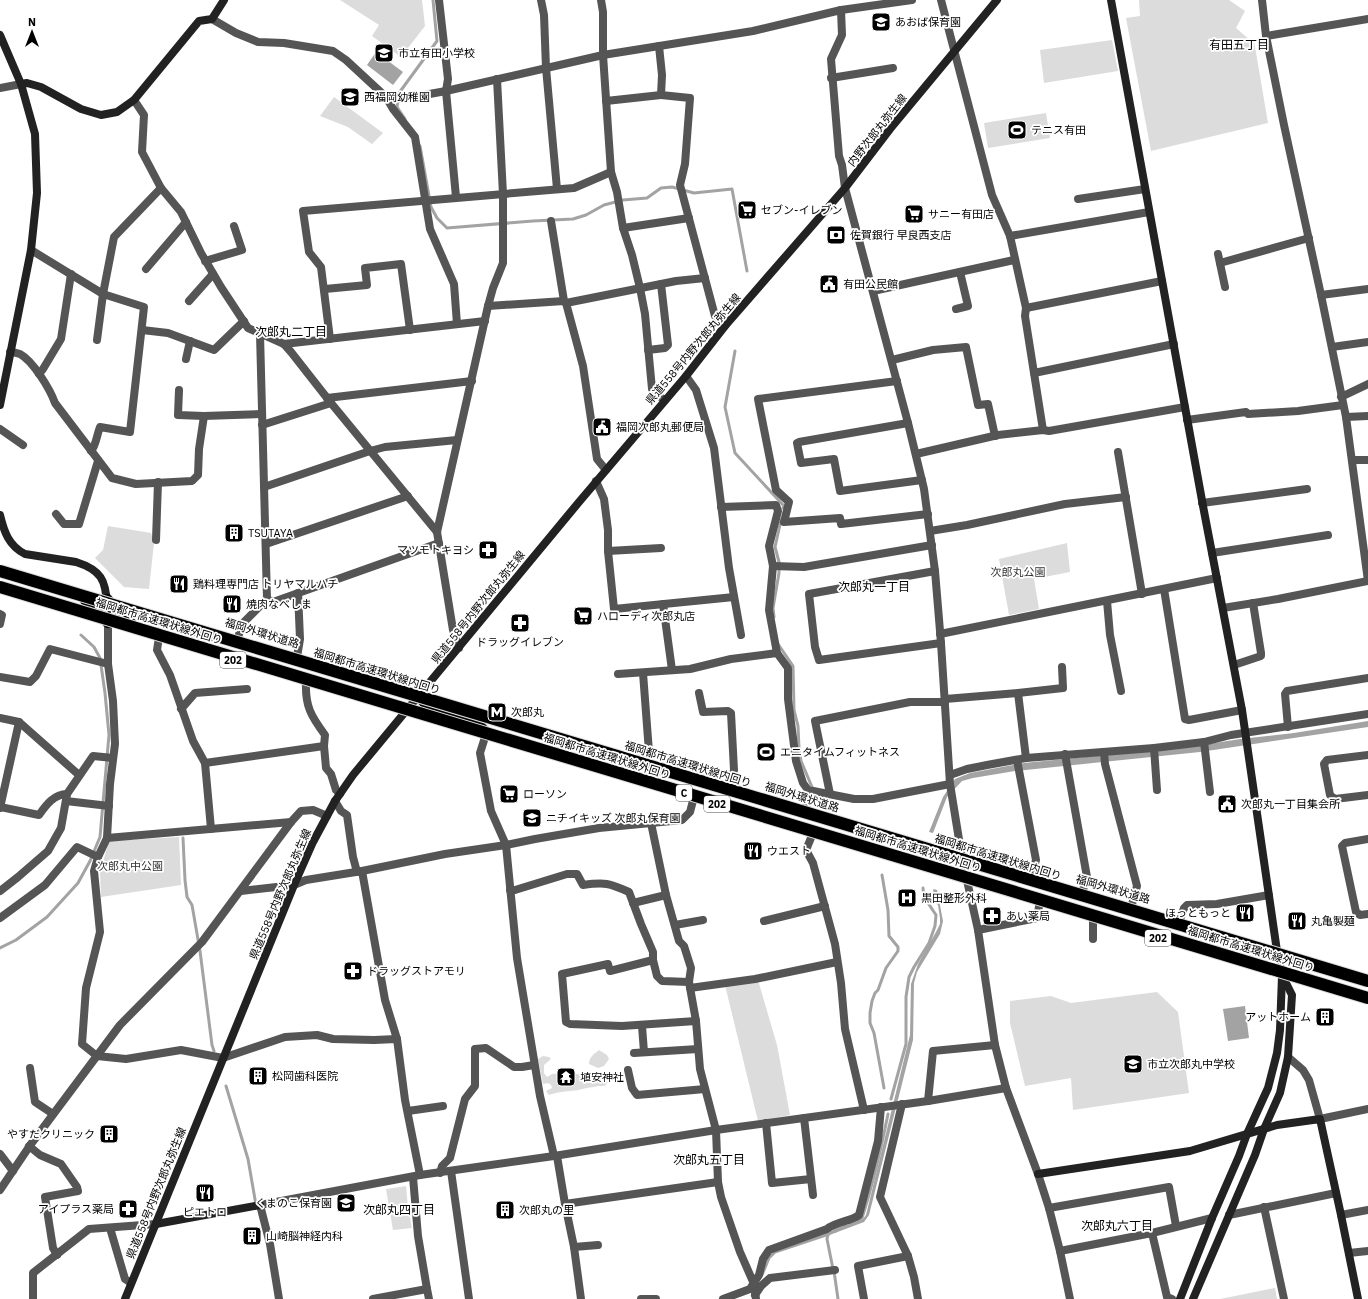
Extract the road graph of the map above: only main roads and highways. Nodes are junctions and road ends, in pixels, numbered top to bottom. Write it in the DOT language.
graph roads {
  1 [pos="0,566"];
  2 [pos="0,571"];
  3 [pos="26,575"];
  4 [pos="0,587"];
  5 [pos="0,591"];
  6 [pos="107,600"];
  7 [pos="108,622"];
  8 [pos="159,637"];
  9 [pos="317,664"];
  10 [pos="420,694"];
  11 [pos="404,712"];
  12 [pos="486,734"];
  13 [pos="1368,980"];
  14 [pos="1368,999"];
  1 -- 3 [label="highway, 福岡外環状道路 / 202"];
  2 -- 13 [label="highway, 福岡都市高速環状線内回り / C, bridge"];
  3 -- 6 [label="highway, 福岡外環状道路 / 202"];
  3 -- 7 [label="highway"];
  4 -- 14 [label="highway, 福岡都市高速環状線外回り / C, bridge"];
  5 -- 7 [label="highway, 202"];
  6 -- 8 [label="highway"];
  6 -- 9 [label="highway, 福岡外環状道路 / 202"];
  7 -- 8 [label="highway, 202"];
  8 -- 11 [label="highway, 202"];
  9 -- 10 [label="highway, 福岡外環状道路 / 202"];
  9 -- 11 [label="highway"];
  10 -- 12 [label="highway"];
  10 -- 13 [label="highway, 福岡外環状道路 / 202"];
  11 -- 12 [label="highway, 202"];
  12 -- 14 [label="highway, 202"];
}
